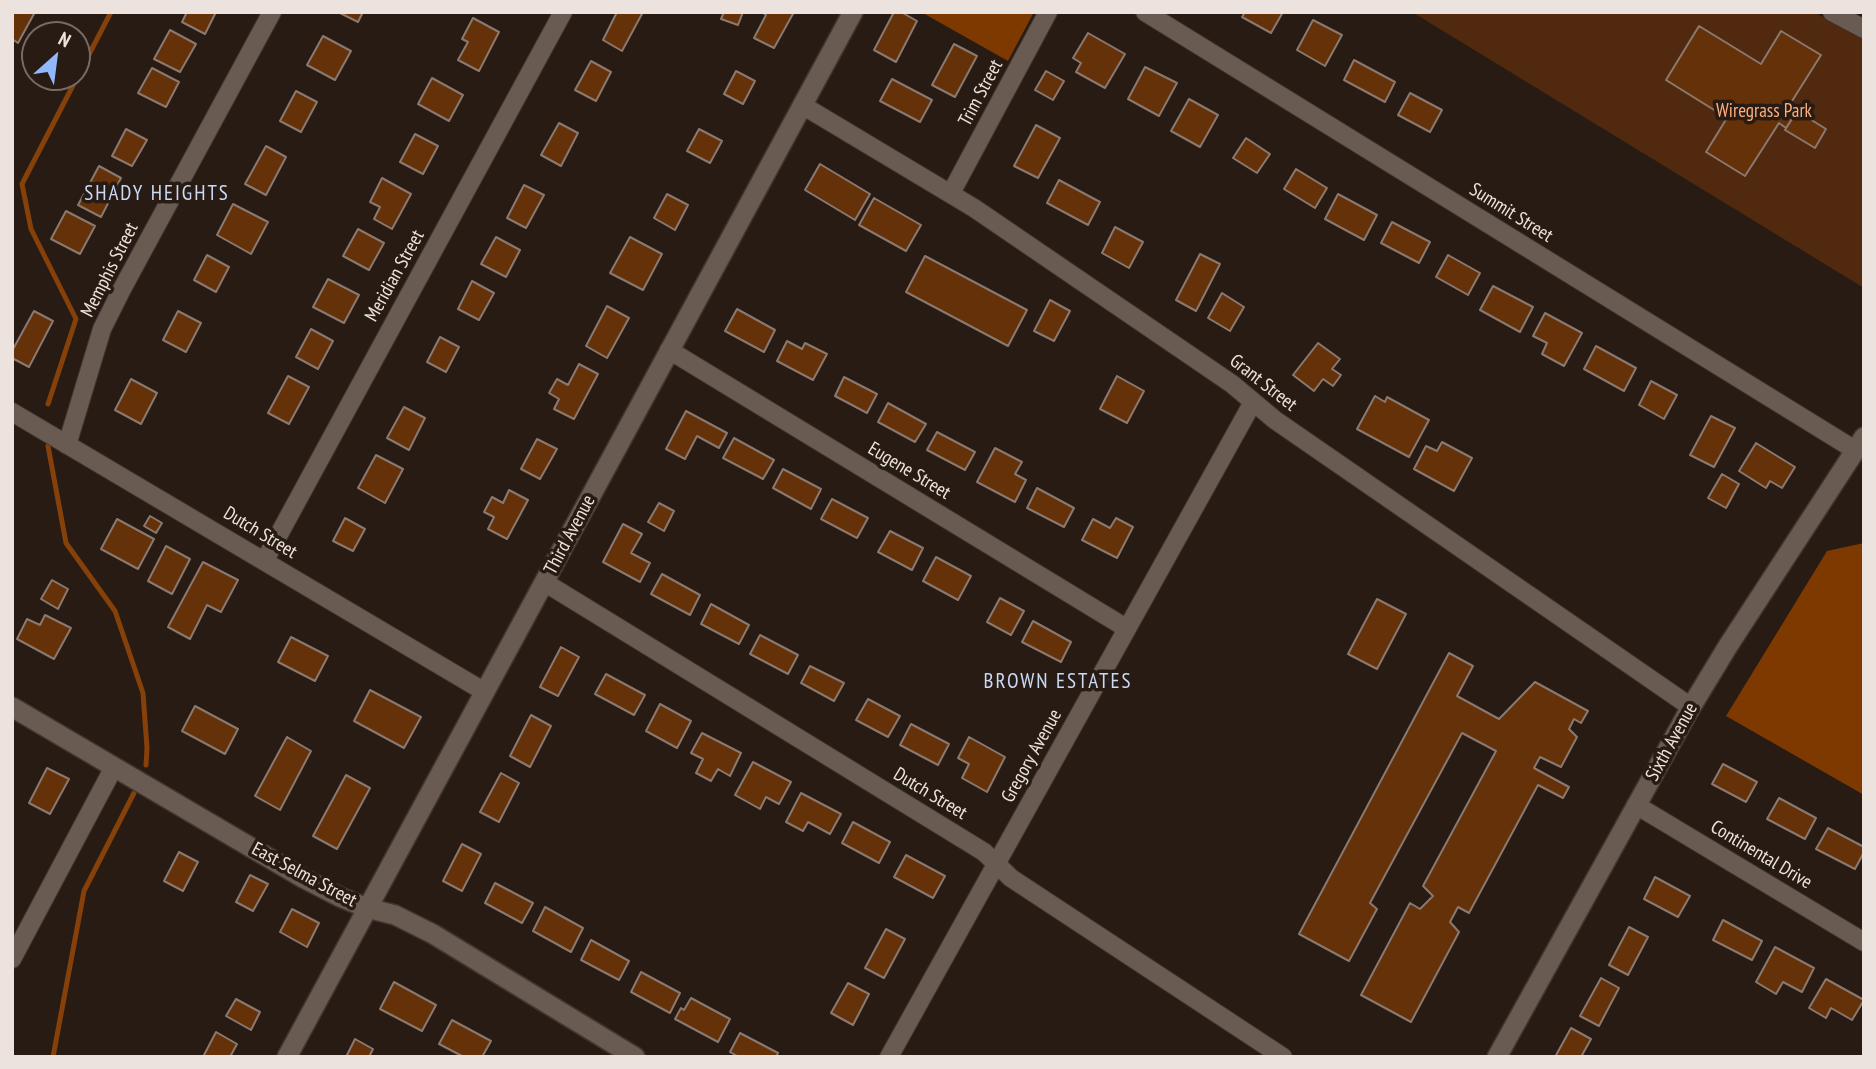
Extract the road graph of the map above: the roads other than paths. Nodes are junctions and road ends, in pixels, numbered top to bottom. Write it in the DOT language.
graph roads {
  1 [pos="272,12"];
  2 [pos="563,12"];
  3 [pos="853,12"];
  4 [pos="1048,12"];
  5 [pos="1145,12"];
  6 [pos="1832,12"];
  7 [pos="1864,29"];
  8 [pos="802,104"];
  9 [pos="951,193"];
  10 [pos="669,350"];
  11 [pos="1253,402"];
  12 [pos="12,412"];
  13 [pos="1859,443"];
  14 [pos="67,445"];
  15 [pos="265,560"];
  16 [pos="544,582"];
  17 [pos="1126,628"];
  18 [pos="485,692"];
  19 [pos="12,707"];
  20 [pos="1691,707"];
  21 [pos="114,767"];
  22 [pos="1636,805"];
  23 [pos="997,864"];
  24 [pos="366,908"];
  25 [pos="1864,942"];
  26 [pos="12,959"];
  27 [pos="287,1057"];
  28 [pos="635,1057"];
  29 [pos="889,1057"];
  30 [pos="1283,1057"];
  31 [pos="1497,1057"];
  1 -- 14 [label="street, Memphis Street"];
  2 -- 15 [label="street, Meridian Street"];
  3 -- 8 [label="street, Third Avenue"];
  4 -- 9 [label="street, Trim Street"];
  5 -- 13 [label="street, Summit Street"];
  6 -- 7 [label="street"];
  8 -- 9 [label="street, Grant Street"];
  8 -- 10 [label="street, Third Avenue"];
  9 -- 11 [label="street, Grant Street"];
  10 -- 16 [label="street, Third Avenue"];
  10 -- 17 [label="street, Eugene Street"];
  11 -- 17 [label="street, Gregory Avenue"];
  11 -- 20 [label="street, Grant Street"];
  12 -- 14 [label="street, Dutch Street"];
  13 -- 20 [label="street, Sixth Avenue"];
  14 -- 15 [label="street, Dutch Street"];
  15 -- 18 [label="street, Dutch Street"];
  16 -- 18 [label="street, Third Avenue"];
  16 -- 23 [label="street, Dutch Street"];
  17 -- 23 [label="street, Gregory Avenue"];
  18 -- 24 [label="street, Third Avenue"];
  19 -- 21 [label="street, East Selma Street"];
  20 -- 22 [label="street, Sixth Avenue"];
  21 -- 24 [label="street, East Selma Street"];
  21 -- 26 [label="street"];
  22 -- 25 [label="street, Continental Drive"];
  22 -- 31 [label="street, Sixth Avenue"];
  23 -- 29 [label="street, Gregory Avenue"];
  23 -- 30 [label="street, Dutch Street"];
  24 -- 27 [label="street, Third Avenue"];
  24 -- 28 [label="street, East Selma Street"];
}
